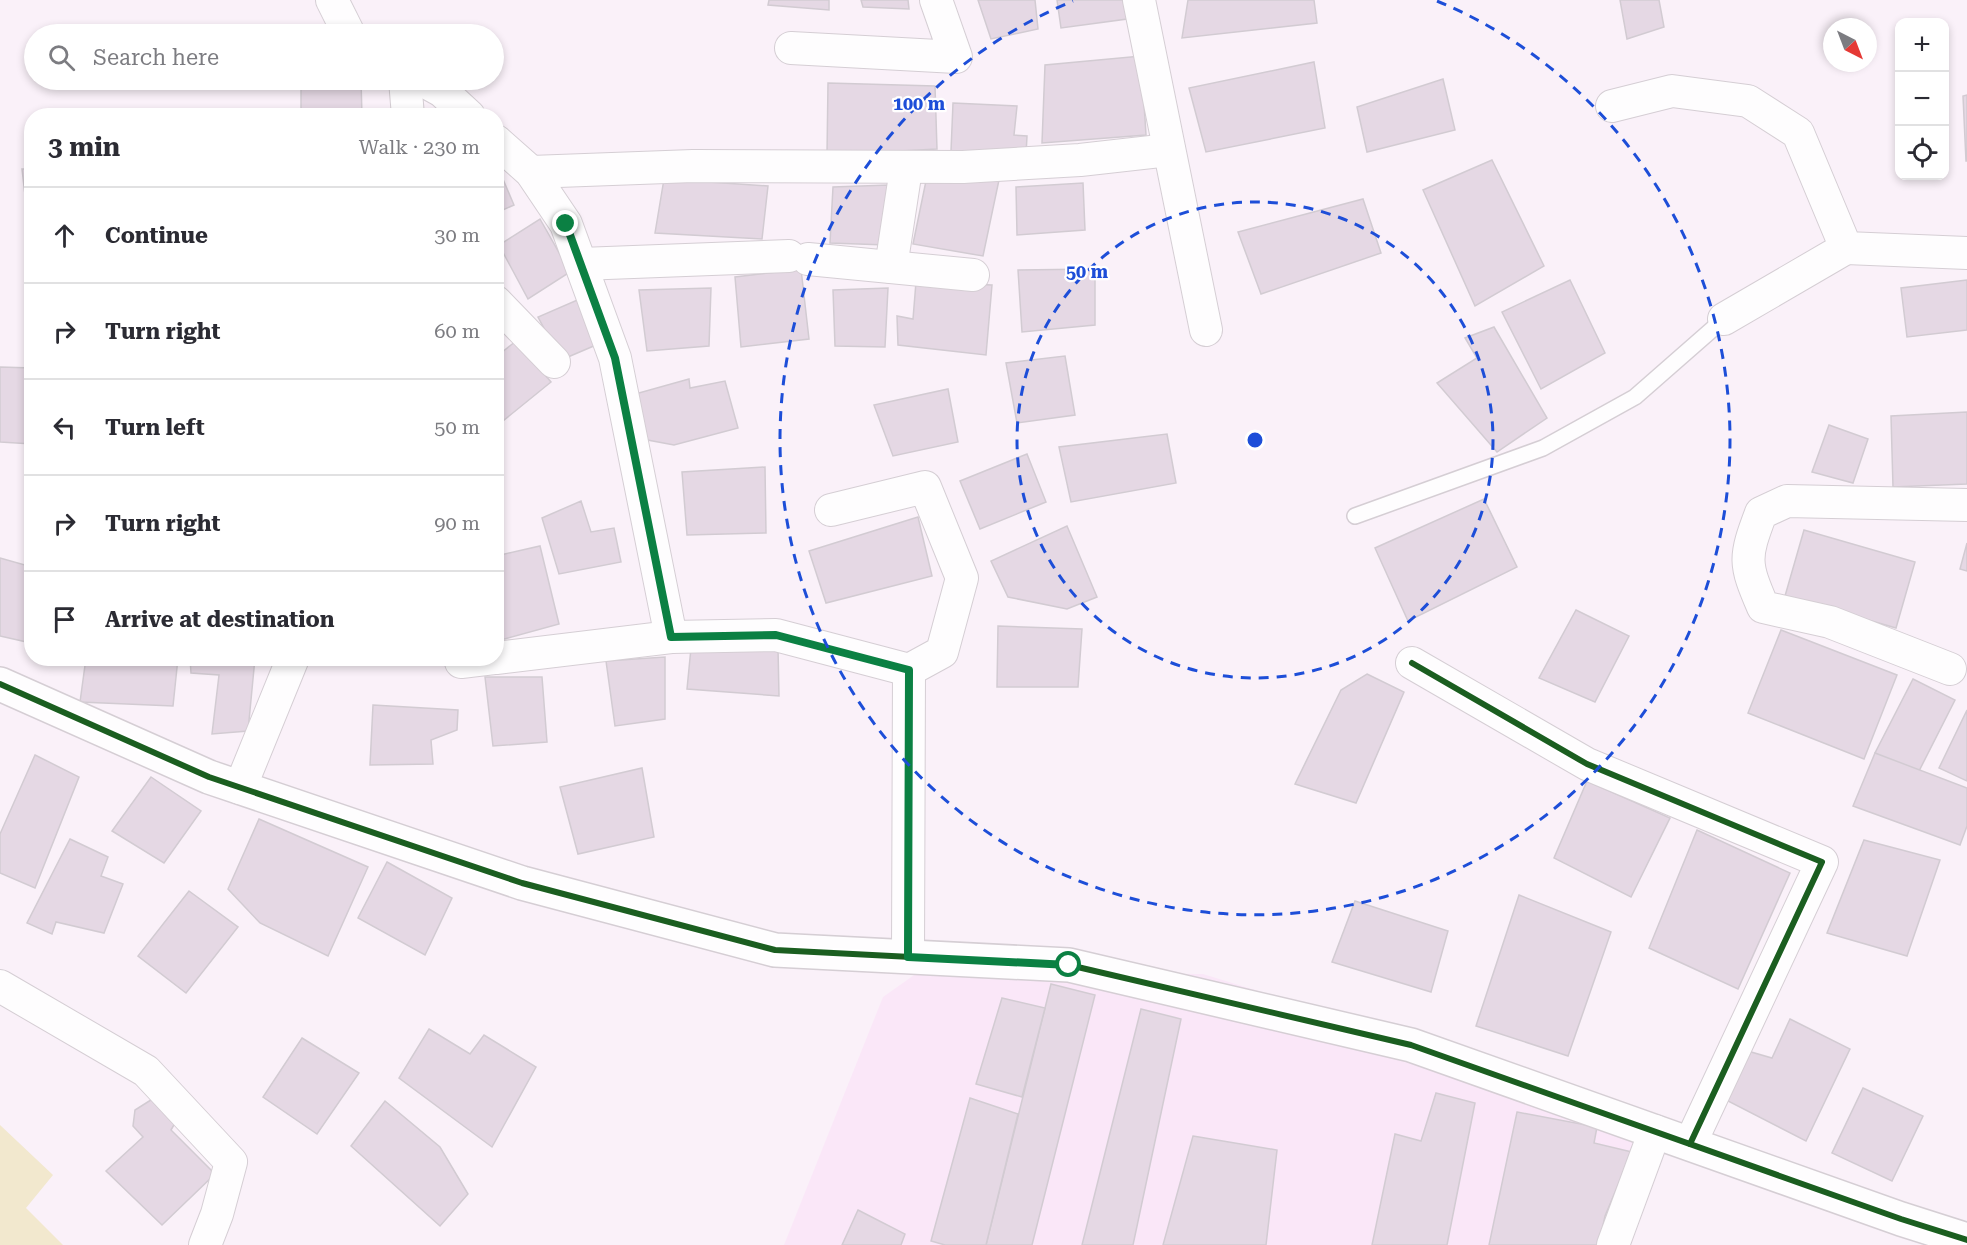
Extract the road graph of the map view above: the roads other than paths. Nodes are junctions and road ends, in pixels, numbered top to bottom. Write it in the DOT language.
graph roads {
  1 [pos="332,0"];
  2 [pos="936,0"];
  3 [pos="1139,0"];
  4 [pos="344,24"];
  5 [pos="791,48"];
  6 [pos="406,90"];
  7 [pos="440,90"];
  8 [pos="1612,106"];
  9 [pos="407,108"];
  10 [pos="460,108"];
  11 [pos="504,148"];
  12 [pos="1168,150"];
  13 [pos="906,169"];
  14 [pos="531,172"];
  15 [pos="1846,248"];
  16 [pos="1967,253"];
  17 [pos="580,264"];
  18 [pos="891,267"];
  19 [pos="973,275"];
  20 [pos="504,310"];
  21 [pos="1724,319"];
  22 [pos="1206,330"];
  23 [pos="554,362"];
  24 [pos="1967,505"];
  25 [pos="831,510"];
  26 [pos="1355,516"];
  27 [pos="671,637"];
  28 [pos="504,657"];
  29 [pos="1412,663"];
  30 [pos="290,666"];
  31 [pos="1950,669"];
  32 [pos="909,670"];
  33 [pos="0,684"];
  34 [pos="240,788"];
  35 [pos="908,957"];
  36 [pos="0,986"];
  37 [pos="1655,1131"];
  38 [pos="1690,1144"];
  39 [pos="1967,1240"];
  40 [pos="205,1245"];
  41 [pos="1613,1245"];
  1 -- 4 [label="street"];
  2 -- 5 [label="street"];
  3 -- 12 [label="street"];
  6 -- 9 [label="street"];
  7 -- 10 [label="street"];
  8 -- 15 [label="street"];
  11 -- 14 [label="street"];
  12 -- 13 [label="street"];
  12 -- 22 [label="street"];
  13 -- 14 [label="street"];
  13 -- 18 [label="street"];
  14 -- 17 [label="street"];
  15 -- 16 [label="street"];
  15 -- 21 [label="street"];
  17 -- 18 [label="street"];
  17 -- 27 [label="street"];
  18 -- 19 [label="street"];
  20 -- 23 [label="street"];
  21 -- 26 [label="lane"];
  24 -- 31 [label="street"];
  25 -- 32 [label="street"];
  27 -- 28 [label="street"];
  27 -- 32 [label="street"];
  29 -- 38 [label="street"];
  30 -- 34 [label="street"];
  32 -- 35 [label="street"];
  33 -- 34 [label="street"];
  34 -- 35 [label="street"];
  35 -- 37 [label="street"];
  36 -- 40 [label="street"];
  37 -- 38 [label="street"];
  37 -- 41 [label="street"];
  38 -- 39 [label="street"];
}
